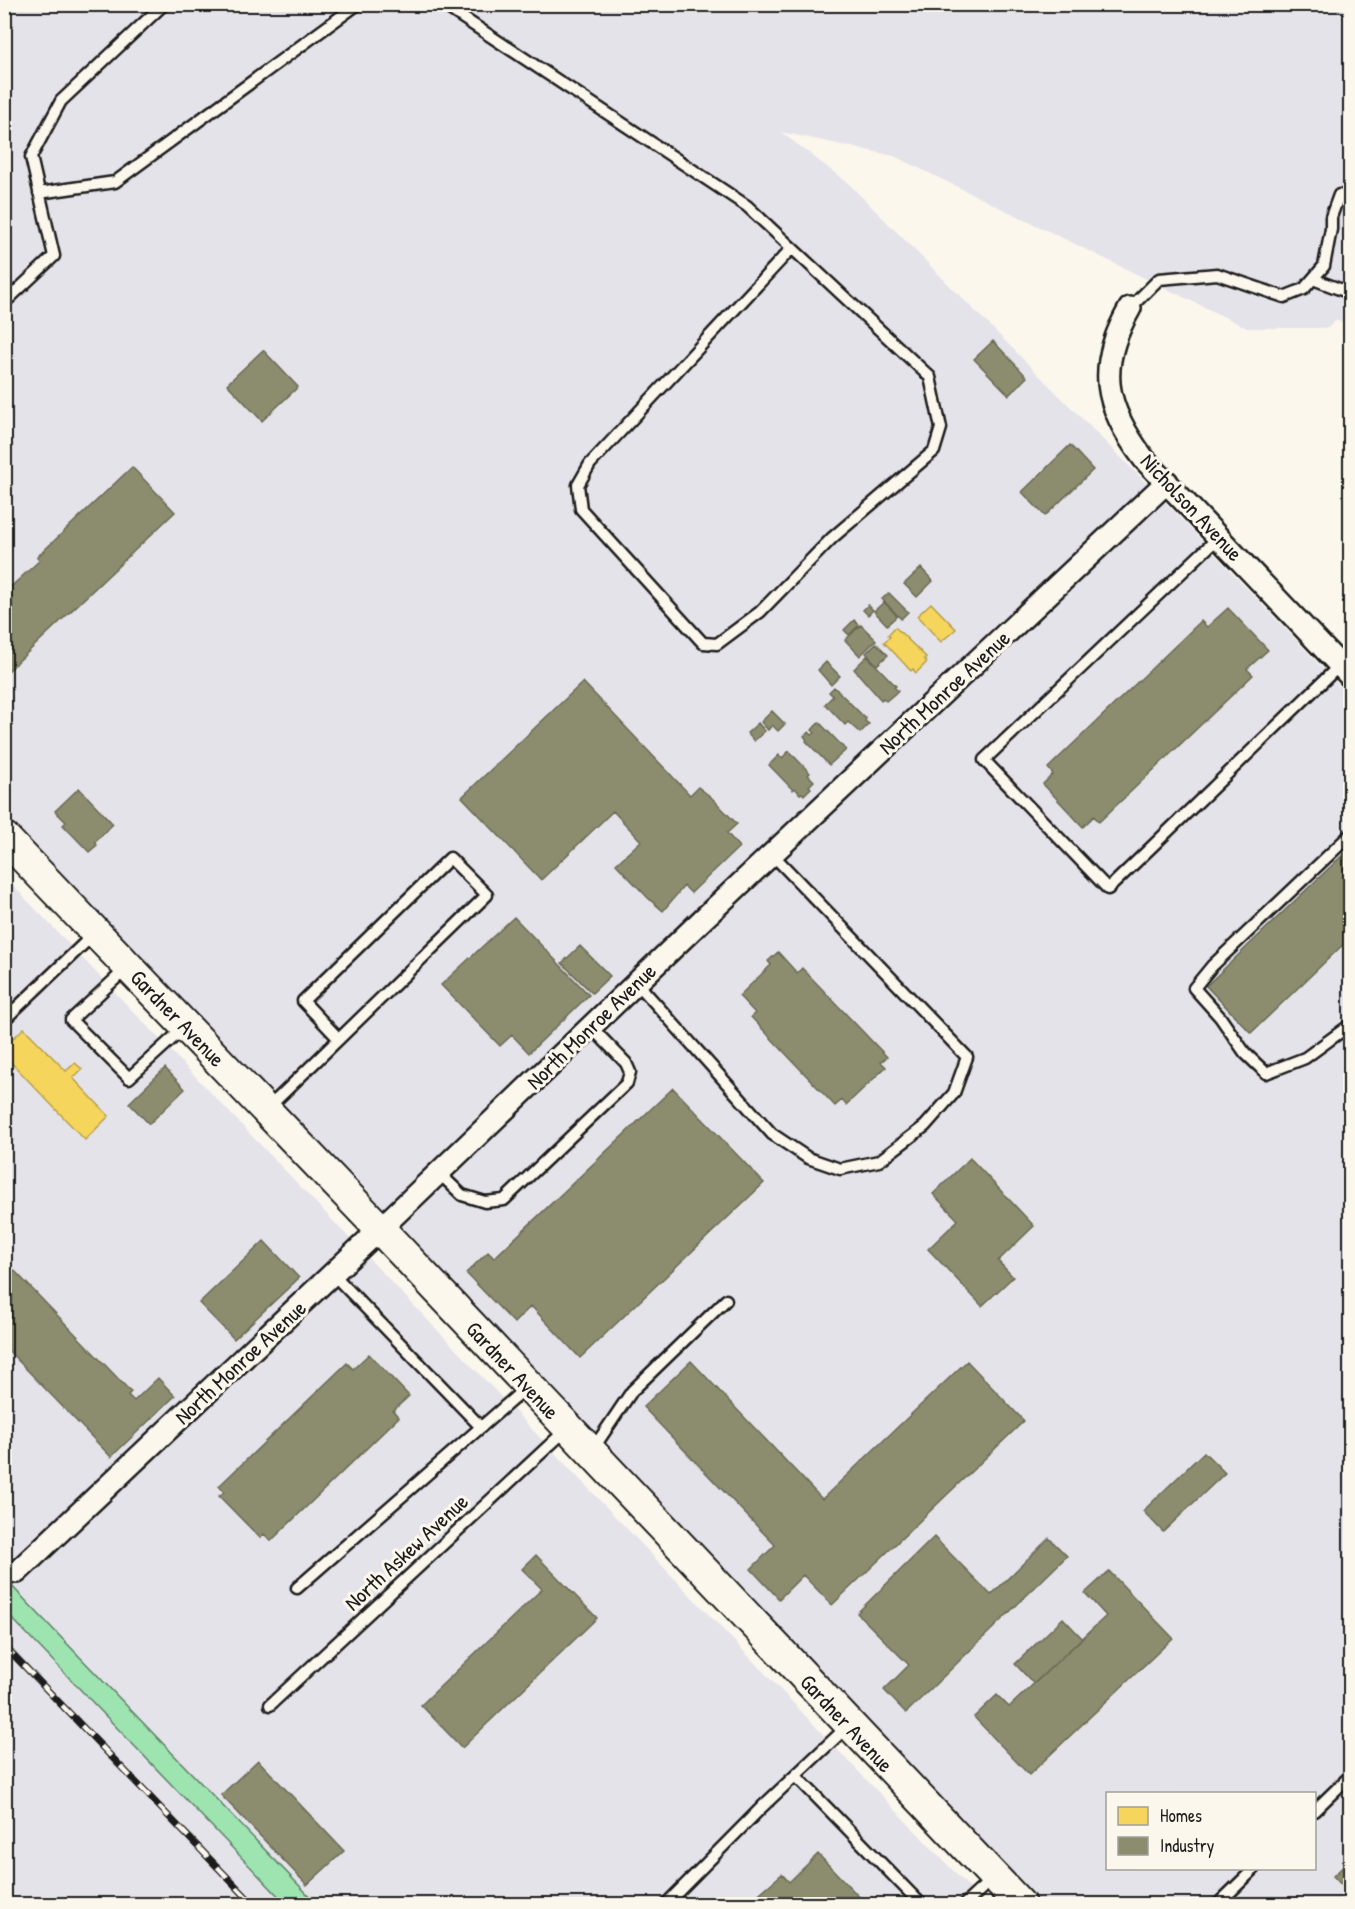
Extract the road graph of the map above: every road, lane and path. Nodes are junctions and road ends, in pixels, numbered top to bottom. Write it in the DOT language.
graph roads {
  1 [pos="164,4"];
  2 [pos="358,4"];
  3 [pos="442,4"];
  4 [pos="39,193"];
  5 [pos="1339,195"];
  6 [pos="792,248"];
  7 [pos="1313,279"];
  8 [pos="1350,293"];
  9 [pos="4,303"];
  10 [pos="1130,308"];
  11 [pos="1167,482"];
  12 [pos="1219,537"];
  13 [pos="1345,670"];
  14 [pos="1350,835"];
  15 [pos="4,837"];
  16 [pos="772,854"];
  17 [pos="96,932"];
  18 [pos="129,967"];
  19 [pos="637,983"];
  20 [pos="4,1020"];
  21 [pos="1350,1025"];
  22 [pos="186,1027"];
  23 [pos="591,1027"];
  24 [pos="339,1039"];
  25 [pos="266,1110"];
  26 [pos="439,1173"];
  27 [pos="380,1229"];
  28 [pos="333,1274"];
  29 [pos="726,1300"];
  30 [pos="528,1386"];
  31 [pos="481,1427"];
  32 [pos="568,1428"];
  33 [pos="591,1452"];
  34 [pos="17,1572"];
  35 [pos="297,1588"];
  36 [pos="270,1705"];
  37 [pos="849,1724"];
  38 [pos="796,1776"];
  39 [pos="1350,1776"];
  40 [pos="1316,1809"];
  41 [pos="1254,1870"];
  42 [pos="994,1877"];
  43 [pos="666,1905"];
  44 [pos="921,1905"];
  45 [pos="965,1905"];
  46 [pos="1020,1905"];
  47 [pos="1218,1905"];
  1 -- 4 [label="lane"];
  2 -- 4 [label="lane"];
  3 -- 6 [label="lane"];
  4 -- 9 [label="lane"];
  5 -- 7 [label="lane"];
  6 -- 6 [label="lane"];
  7 -- 8 [label="lane"];
  7 -- 10 [label="lane"];
  10 -- 11 [label="street, Nicholson Avenue"];
  11 -- 12 [label="street, Nicholson Avenue"];
  11 -- 16 [label="street, North Monroe Avenue"];
  12 -- 13 [label="street, Nicholson Avenue"];
  12 -- 13 [label="lane"];
  14 -- 21 [label="lane"];
  15 -- 17 [label="street, Gardner Avenue"];
  16 -- 19 [label="street, North Monroe Avenue"];
  16 -- 19 [label="lane"];
  17 -- 18 [label="street, Gardner Avenue"];
  17 -- 20 [label="lane"];
  18 -- 22 [label="street, Gardner Avenue"];
  18 -- 22 [label="lane"];
  19 -- 23 [label="street, North Monroe Avenue"];
  22 -- 25 [label="street, Gardner Avenue"];
  23 -- 26 [label="street, North Monroe Avenue"];
  23 -- 26 [label="lane"];
  24 -- 24 [label="lane"];
  24 -- 25 [label="lane"];
  25 -- 27 [label="street, Gardner Avenue"];
  26 -- 27 [label="street, North Monroe Avenue"];
  27 -- 28 [label="street, North Monroe Avenue"];
  27 -- 30 [label="street, Gardner Avenue"];
  28 -- 31 [label="lane"];
  28 -- 34 [label="street, North Monroe Avenue"];
  29 -- 33 [label="lane"];
  30 -- 31 [label="lane"];
  30 -- 32 [label="street, Gardner Avenue"];
  31 -- 35 [label="lane"];
  32 -- 33 [label="street, Gardner Avenue"];
  32 -- 36 [label="lane, North Askew Avenue"];
  33 -- 37 [label="street, Gardner Avenue"];
  37 -- 38 [label="lane"];
  37 -- 42 [label="street, Gardner Avenue"];
  38 -- 43 [label="lane"];
  38 -- 44 [label="lane"];
  39 -- 40 [label="lane"];
  41 -- 47 [label="lane"];
  42 -- 45 [label="lane"];
  42 -- 46 [label="street, Gardner Avenue"];
}
